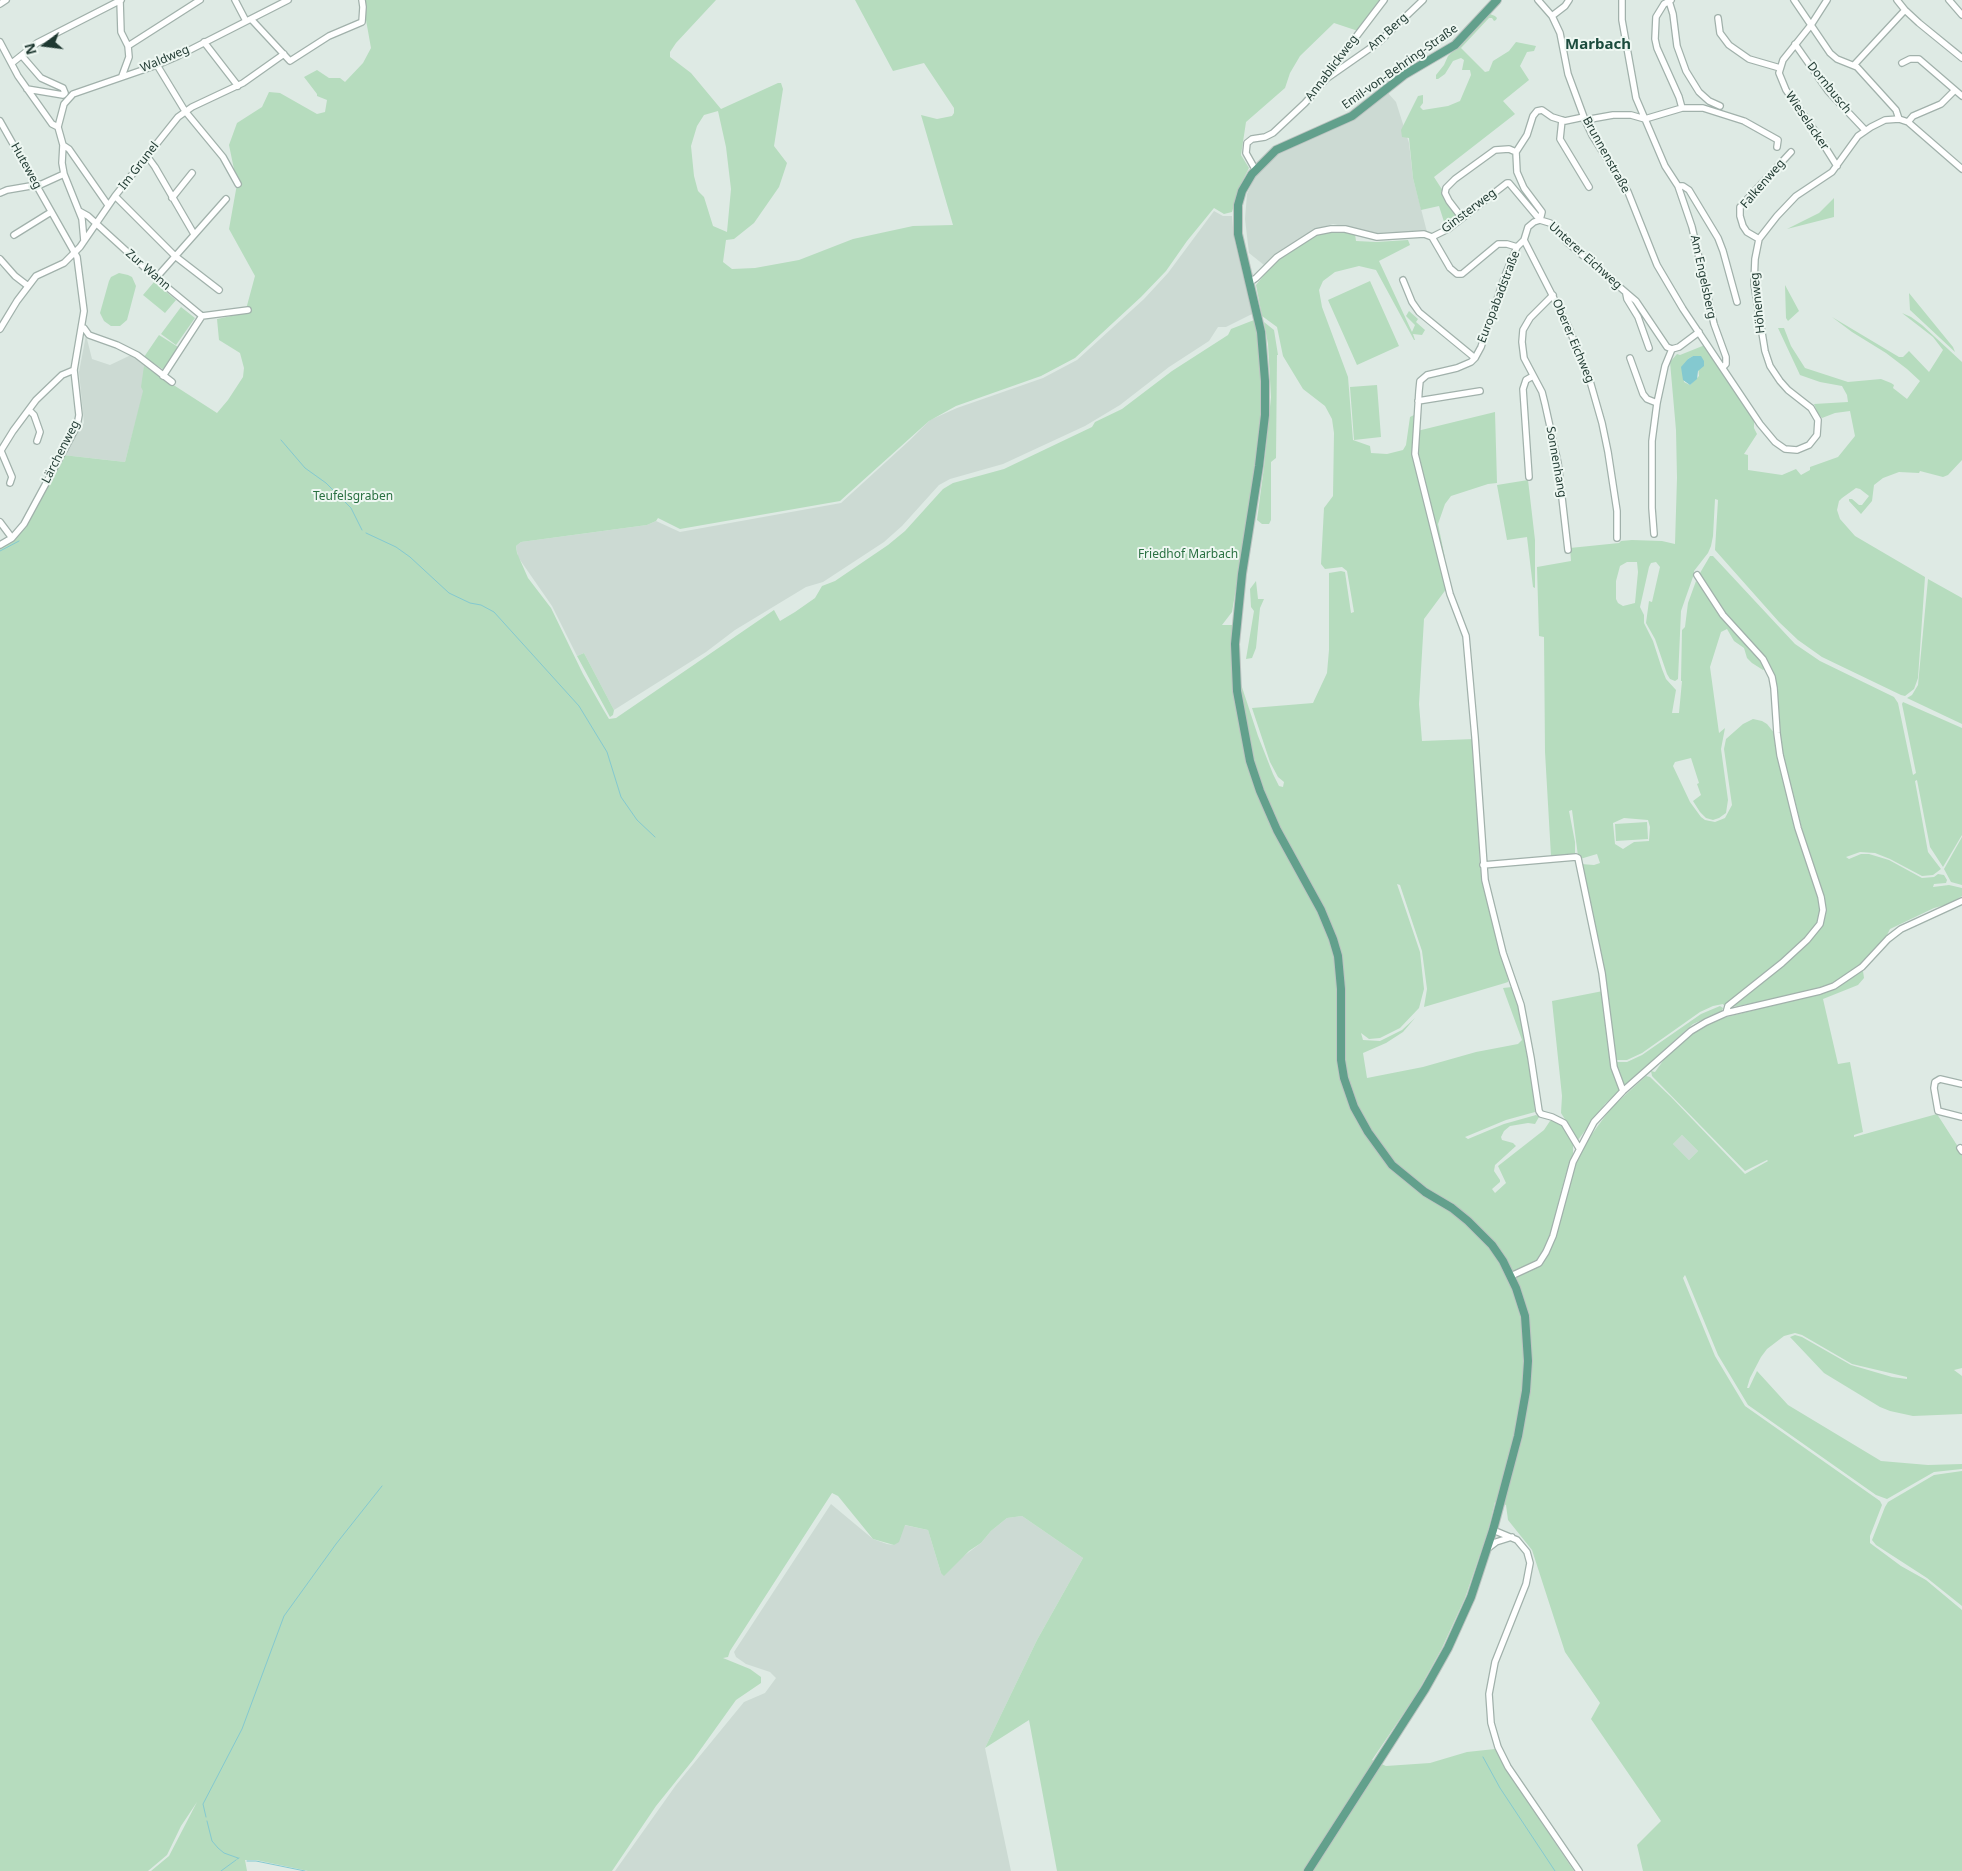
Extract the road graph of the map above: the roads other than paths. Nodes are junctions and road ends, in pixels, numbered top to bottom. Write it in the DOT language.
graph roads {
  1 [pos="6,0"];
  2 [pos="200,0"];
  3 [pos="235,0"];
  4 [pos="288,0"];
  5 [pos="362,0"];
  6 [pos="1384,0"];
  7 [pos="1423,0"];
  8 [pos="1498,0"];
  9 [pos="1538,0"];
  10 [pos="1569,0"];
  11 [pos="1622,0"];
  12 [pos="1794,0"];
  13 [pos="1827,0"];
  14 [pos="1897,0"];
  15 [pos="1950,0"];
  16 [pos="117,1"];
  17 [pos="1670,1"];
  18 [pos="0,4"];
  19 [pos="1905,10"];
  20 [pos="1962,14"];
  21 [pos="1552,16"];
  22 [pos="1718,18"];
  23 [pos="248,20"];
  24 [pos="1811,25"];
  25 [pos="0,42"];
  26 [pos="204,42"];
  27 [pos="1795,44"];
  28 [pos="128,46"];
  29 [pos="284,54"];
  30 [pos="22,56"];
  31 [pos="1962,58"];
  32 [pos="12,63"];
  33 [pos="1902,63"];
  34 [pos="157,65"];
  35 [pos="1854,65"];
  36 [pos="1780,68"];
  37 [pos="122,76"];
  38 [pos="1326,79"];
  39 [pos="238,86"];
  40 [pos="26,88"];
  41 [pos="1955,90"];
  42 [pos="1962,96"];
  43 [pos="1720,106"];
  44 [pos="1682,108"];
  45 [pos="185,111"];
  46 [pos="1584,118"];
  47 [pos="1899,119"];
  48 [pos="1562,120"];
  49 [pos="1645,120"];
  50 [pos="0,121"];
  51 [pos="1908,122"];
  52 [pos="58,128"];
  53 [pos="1864,130"];
  54 [pos="64,145"];
  55 [pos="1777,147"];
  56 [pos="1516,152"];
  57 [pos="1791,152"];
  58 [pos="147,156"];
  59 [pos="1837,166"];
  60 [pos="1256,169"];
  61 [pos="1962,169"];
  62 [pos="64,174"];
  63 [pos="192,174"];
  64 [pos="238,184"];
  65 [pos="36,185"];
  66 [pos="1678,186"];
  67 [pos="1589,187"];
  68 [pos="0,193"];
  69 [pos="115,196"];
  70 [pos="172,198"];
  71 [pos="226,199"];
  72 [pos="108,205"];
  73 [pos="79,211"];
  74 [pos="51,212"];
  75 [pos="1462,218"];
  76 [pos="1540,220"];
  77 [pos="96,223"];
  78 [pos="194,234"];
  79 [pos="14,235"];
  80 [pos="1432,237"];
  81 [pos="1759,239"];
  82 [pos="1524,240"];
  83 [pos="84,242"];
  84 [pos="1517,247"];
  85 [pos="75,252"];
  86 [pos="175,256"];
  87 [pos="0,259"];
  88 [pos="156,278"];
  89 [pos="1403,280"];
  90 [pos="1249,282"];
  91 [pos="28,286"];
  92 [pos="219,290"];
  93 [pos="1626,294"];
  94 [pos="1553,295"];
  95 [pos="1737,302"];
  96 [pos="248,310"];
  97 [pos="202,316"];
  98 [pos="82,328"];
  99 [pos="0,329"];
  100 [pos="1699,332"];
  101 [pos="1648,348"];
  102 [pos="1672,349"];
  103 [pos="1475,358"];
  104 [pos="1630,358"];
  105 [pos="1723,366"];
  106 [pos="74,370"];
  107 [pos="163,376"];
  108 [pos="1533,376"];
  109 [pos="172,382"];
  110 [pos="1480,391"];
  111 [pos="1418,401"];
  112 [pos="1657,403"];
  113 [pos="29,410"];
  114 [pos="37,441"];
  115 [pos="0,452"];
  116 [pos="1529,477"];
  117 [pos="10,483"];
  118 [pos="0,522"];
  119 [pos="1654,534"];
  120 [pos="12,538"];
  121 [pos="1616,538"];
  122 [pos="0,545"];
  123 [pos="1568,550"];
  124 [pos="1696,575"];
  125 [pos="1483,865"];
  126 [pos="1962,901"];
  127 [pos="1726,1013"];
  128 [pos="1962,1084"];
  129 [pos="1623,1091"];
  130 [pos="1962,1116"];
  131 [pos="1579,1148"];
  132 [pos="1511,1276"];
  133 [pos="1493,1530"];
  134 [pos="1512,1537"];
  135 [pos="1486,1550"];
  136 [pos="1308,1871"];
  137 [pos="1579,1871"];
  1 -- 18 [label="street"];
  2 -- 28 [label="street"];
  3 -- 23 [label="street"];
  4 -- 23 [label="street, Waldweg"];
  5 -- 29 [label="street"];
  6 -- 38 [label="street, Annablickweg"];
  7 -- 38 [label="street, Am Berg"];
  8 -- 60 [label="main road, Emil-von-Behring-Straße"];
  9 -- 21 [label="street, Brunnenstraße"];
  10 -- 21 [label="street"];
  11 -- 49 [label="street, Am Engelsberg"];
  12 -- 24 [label="street"];
  13 -- 24 [label="street"];
  14 -- 19 [label="street"];
  15 -- 20 [label="street"];
  16 -- 28 [label="street"];
  16 -- 30 [label="street"];
  17 -- 43 [label="street"];
  17 -- 44 [label="street"];
  19 -- 31 [label="street"];
  19 -- 35 [label="street"];
  21 -- 46 [label="street, Brunnenstraße"];
  22 -- 36 [label="street"];
  23 -- 26 [label="street, Waldweg"];
  23 -- 29 [label="street"];
  24 -- 27 [label="street"];
  24 -- 35 [label="street"];
  25 -- 32 [label="street"];
  26 -- 34 [label="street, Waldweg"];
  26 -- 39 [label="street"];
  27 -- 36 [label="street"];
  27 -- 53 [label="street, Dornbusch"];
  28 -- 37 [label="street"];
  29 -- 39 [label="street"];
  30 -- 32 [label="street"];
  30 -- 40 [label="street"];
  32 -- 40 [label="street"];
  33 -- 41 [label="street"];
  34 -- 37 [label="street, Waldweg"];
  34 -- 45 [label="street"];
  35 -- 47 [label="street"];
  36 -- 59 [label="street, Wieselacker"];
  37 -- 52 [label="street, Waldweg"];
  38 -- 60 [label="street, Annablickweg"];
  39 -- 45 [label="street"];
  40 -- 52 [label="street"];
  41 -- 42 [label="street"];
  41 -- 51 [label="street"];
  44 -- 49 [label="street"];
  44 -- 55 [label="street"];
  45 -- 58 [label="street, Im Grunel"];
  45 -- 64 [label="street"];
  46 -- 48 [label="street"];
  46 -- 49 [label="street"];
  46 -- 100 [label="street, Brunnenstraße"];
  47 -- 51 [label="street"];
  47 -- 53 [label="street, Höhenweg"];
  48 -- 56 [label="street"];
  48 -- 67 [label="street"];
  49 -- 66 [label="street, Am Engelsberg"];
  50 -- 65 [label="street, Huteweg"];
  51 -- 61 [label="street"];
  52 -- 54 [label="street"];
  53 -- 59 [label="street, Höhenweg"];
  54 -- 62 [label="street"];
  54 -- 72 [label="street"];
  56 -- 75 [label="street"];
  56 -- 76 [label="street"];
  57 -- 81 [label="street, Falkenweg"];
  58 -- 69 [label="street, Im Grunel"];
  58 -- 70 [label="street"];
  59 -- 81 [label="street, Höhenweg"];
  60 -- 90 [label="main road, Emil-von-Behring-Straße"];
  62 -- 65 [label="street"];
  62 -- 73 [label="street"];
  63 -- 70 [label="street"];
  65 -- 68 [label="street"];
  65 -- 74 [label="street, Huteweg"];
  66 -- 95 [label="street, Am Engelsberg"];
  66 -- 105 [label="street, Am Engelsberg"];
  69 -- 72 [label="street, Im Grunel"];
  69 -- 86 [label="street"];
  70 -- 78 [label="street"];
  71 -- 78 [label="street"];
  72 -- 77 [label="street, Im Grunel"];
  73 -- 77 [label="street"];
  73 -- 83 [label="street"];
  74 -- 79 [label="street"];
  74 -- 85 [label="street, Huteweg"];
  75 -- 76 [label="street, Ginsterweg"];
  75 -- 80 [label="street, Ginsterweg"];
  76 -- 82 [label="street, Unterer Eichweg"];
  76 -- 93 [label="street, Unterer Eichweg"];
  77 -- 83 [label="street"];
  77 -- 88 [label="street, Zur Wann"];
  78 -- 86 [label="street"];
  80 -- 84 [label="street"];
  80 -- 90 [label="street, Ginsterweg"];
  81 -- 105 [label="street, Höhenweg"];
  82 -- 84 [label="street, Europabadstraße"];
  82 -- 94 [label="street, Oberer Eichweg"];
  83 -- 85 [label="street"];
  84 -- 103 [label="street, Europabadstraße"];
  85 -- 91 [label="street"];
  85 -- 98 [label="street, Lärchenweg"];
  86 -- 88 [label="street"];
  86 -- 92 [label="street"];
  87 -- 91 [label="street"];
  88 -- 97 [label="street, Zur Wann"];
  89 -- 103 [label="street"];
  90 -- 132 [label="main road, Emil-von-Behring-Straße"];
  91 -- 99 [label="street"];
  93 -- 101 [label="street, Unterer Eichweg"];
  93 -- 102 [label="street, Unterer Eichweg"];
  94 -- 108 [label="street, Sonnenhang"];
  94 -- 121 [label="street, Oberer Eichweg"];
  96 -- 97 [label="street"];
  97 -- 107 [label="street"];
  98 -- 106 [label="street, Lärchenweg"];
  98 -- 107 [label="street"];
  100 -- 102 [label="street"];
  100 -- 105 [label="street, Höhenweg"];
  102 -- 112 [label="street"];
  103 -- 111 [label="street, Europabadstraße"];
  104 -- 112 [label="street"];
  106 -- 113 [label="street"];
  106 -- 120 [label="street, Lärchenweg"];
  107 -- 109 [label="street"];
  108 -- 116 [label="street, Sonnenhang"];
  108 -- 123 [label="street, Sonnenhang"];
  110 -- 111 [label="street"];
  111 -- 125 [label="street, Europabadstraße"];
  112 -- 119 [label="street"];
  113 -- 114 [label="street"];
  113 -- 115 [label="street"];
  115 -- 117 [label="street"];
  118 -- 120 [label="street"];
  120 -- 122 [label="street"];
  124 -- 127 [label="street"];
  125 -- 129 [label="street"];
  125 -- 131 [label="street, Europabadstraße"];
  126 -- 127 [label="street"];
  127 -- 129 [label="street"];
  128 -- 130 [label="street"];
  129 -- 131 [label="street"];
  131 -- 132 [label="street"];
  132 -- 133 [label="main road, Emil-von-Behring-Straße"];
  133 -- 134 [label="street"];
  133 -- 135 [label="main road, Emil-von-Behring-Straße"];
  134 -- 135 [label="street"];
  134 -- 137 [label="street"];
  135 -- 136 [label="main road, Emil-von-Behring-Straße"];
}
